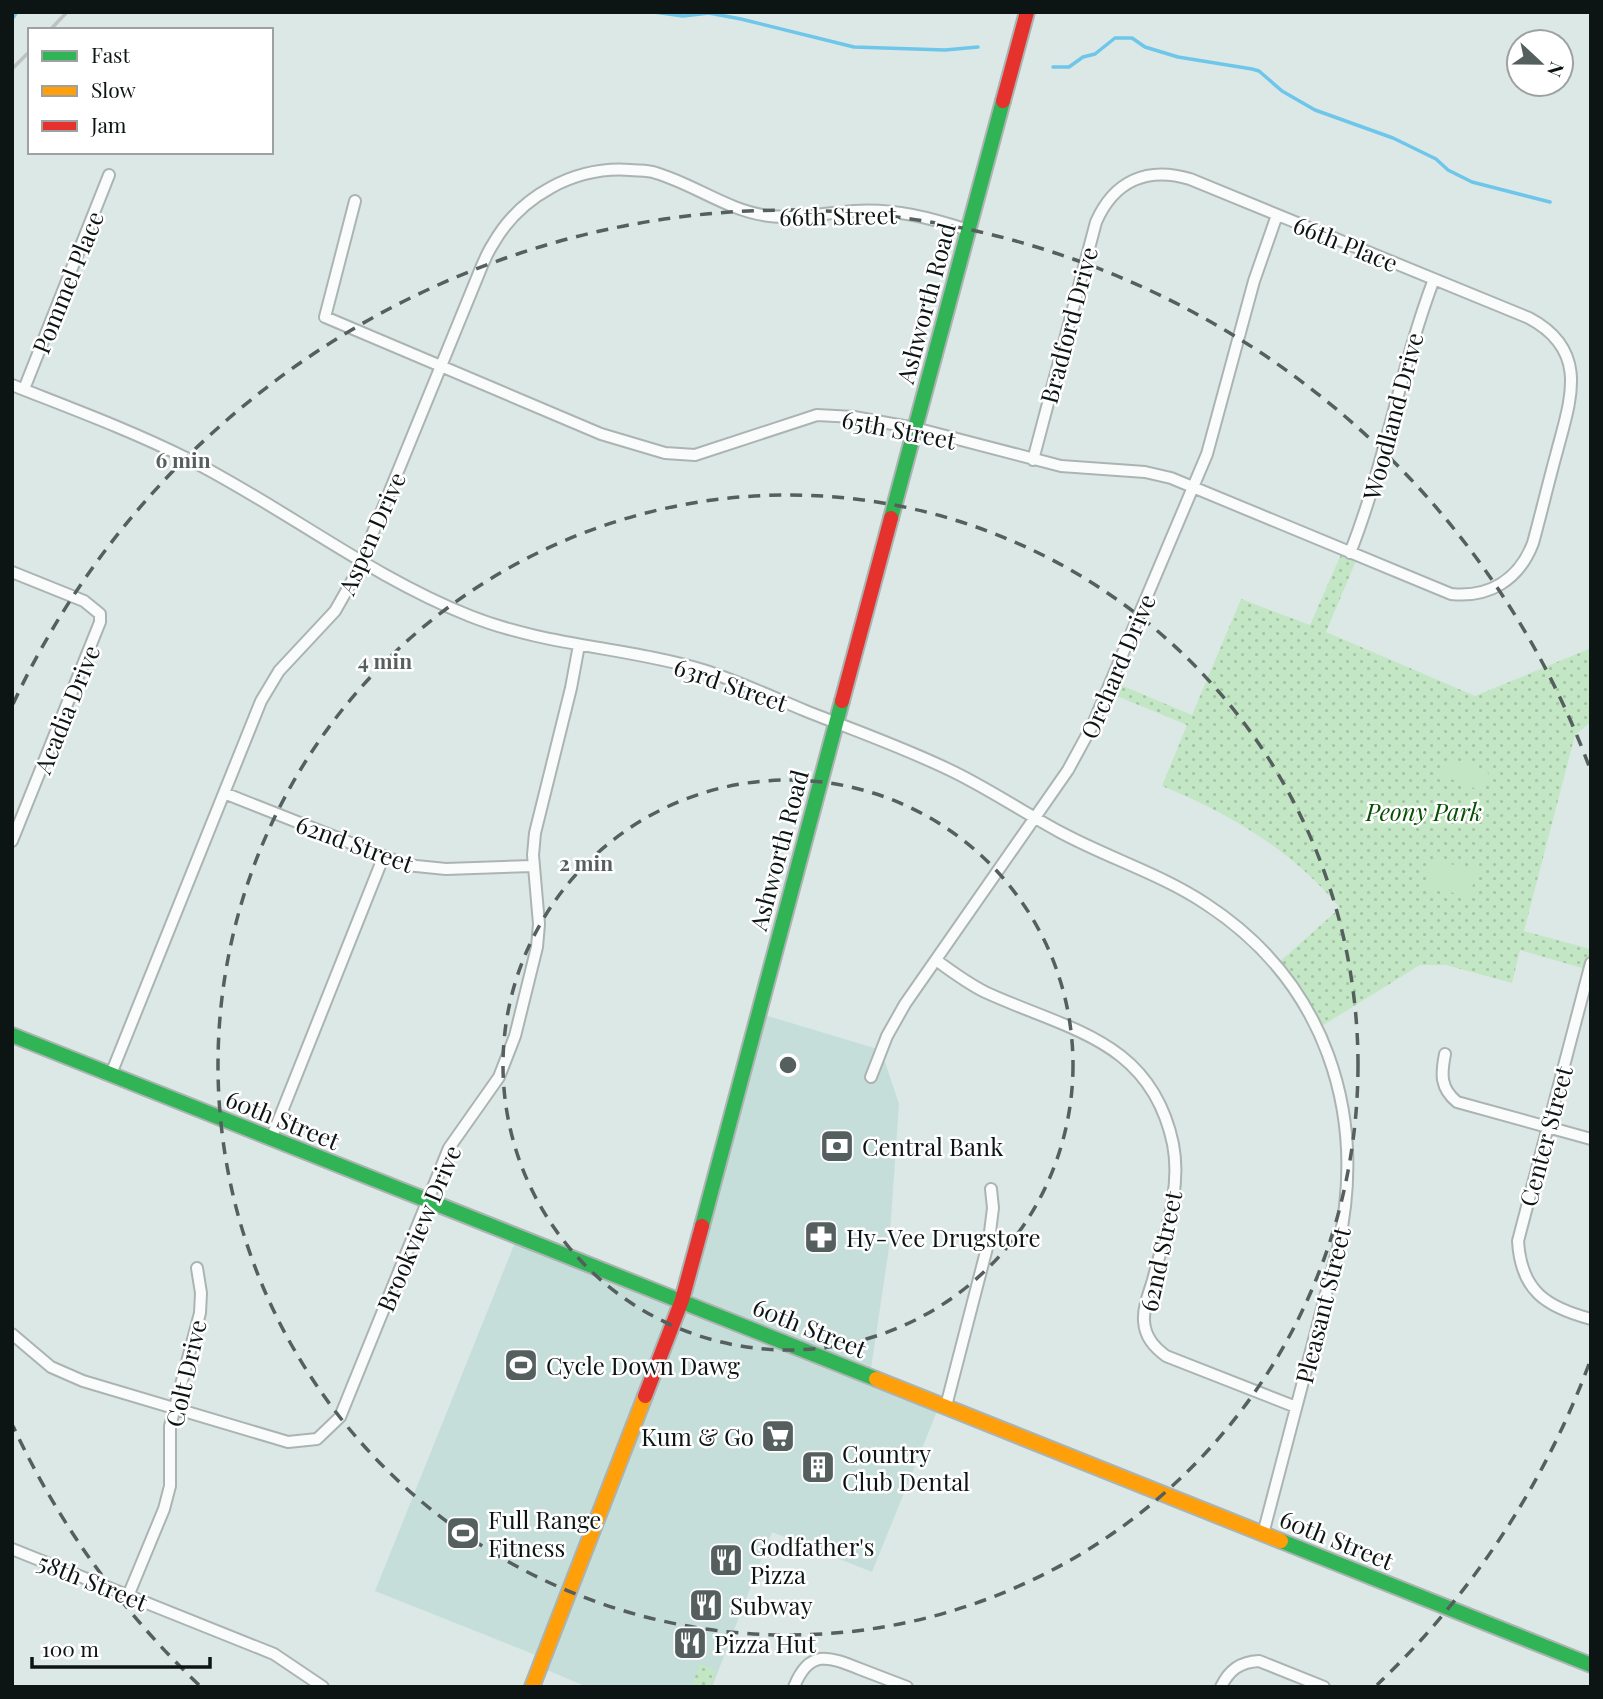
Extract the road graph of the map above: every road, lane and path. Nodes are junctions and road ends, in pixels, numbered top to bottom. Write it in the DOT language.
graph roads {
  1 [pos="1027,12"];
  2 [pos="109,175"];
  3 [pos="1113,195"];
  4 [pos="355,201"];
  5 [pos="517,213"];
  6 [pos="1277,215"];
  7 [pos="968,230"];
  8 [pos="1434,279"];
  9 [pos="1567,356"];
  10 [pos="441,366"];
  11 [pos="12,384"];
  12 [pos="24,389"];
  13 [pos="915,429"];
  14 [pos="1033,460"];
  15 [pos="1195,486"];
  16 [pos="1350,553"];
  17 [pos="361,560"];
  18 [pos="12,572"];
  19 [pos="579,645"];
  20 [pos="836,723"];
  21 [pos="224,793"];
  22 [pos="1035,818"];
  23 [pos="12,841"];
  24 [pos="383,858"];
  25 [pos="533,866"];
  26 [pos="936,960"];
  27 [pos="1591,963"];
  28 [pos="12,1035"];
  29 [pos="1445,1054"];
  30 [pos="1334,1073"];
  31 [pos="110,1074"];
  32 [pos="871,1077"];
  33 [pos="1547,1128"];
  34 [pos="271,1139"];
  35 [pos="1591,1139"];
  36 [pos="991,1189"];
  37 [pos="426,1201"];
  38 [pos="197,1268"];
  39 [pos="682,1300"];
  40 [pos="1591,1319"];
  41 [pos="12,1334"];
  42 [pos="946,1406"];
  43 [pos="173,1408"];
  44 [pos="1296,1408"];
  45 [pos="1263,1534"];
  46 [pos="12,1549"];
  47 [pos="128,1595"];
  48 [pos="1591,1665"];
  49 [pos="796,1682"];
  50 [pos="321,1686"];
  51 [pos="1221,1686"];
  52 [pos="532,1687"];
  53 [pos="907,1687"];
  54 [pos="1324,1687"];
  1 -- 7 [label="main road, Ashworth Road"];
  2 -- 12 [label="street, Pommel Place"];
  3 -- 6 [label="street, 66th Place"];
  3 -- 14 [label="street, Bradford Drive"];
  4 -- 10 [label="street, 65th Street"];
  5 -- 7 [label="street, 66th Street"];
  5 -- 10 [label="street, Aspen Drive"];
  6 -- 8 [label="street, 66th Place"];
  6 -- 15 [label="street, Orchard Drive"];
  7 -- 13 [label="main road, Ashworth Road"];
  8 -- 9 [label="street, 66th Place"];
  8 -- 16 [label="street, Woodland Drive"];
  9 -- 16 [label="street, 65th Street"];
  10 -- 13 [label="street, 65th Street"];
  10 -- 17 [label="street, Aspen Drive"];
  11 -- 12 [label="street, 63rd Street"];
  12 -- 17 [label="street, 63rd Street"];
  13 -- 14 [label="street, 65th Street"];
  13 -- 20 [label="main road, Ashworth Road"];
  14 -- 15 [label="street, 65th Street"];
  15 -- 16 [label="street, 65th Street"];
  15 -- 22 [label="street, Orchard Drive"];
  17 -- 19 [label="street, 63rd Street"];
  17 -- 21 [label="street, Aspen Drive"];
  18 -- 23 [label="street, Acadia Drive"];
  19 -- 20 [label="street, 63rd Street"];
  19 -- 25 [label="street, Brookview Drive"];
  20 -- 22 [label="street, 63rd Street"];
  20 -- 39 [label="main road, Ashworth Road"];
  21 -- 24 [label="street, 62nd Street"];
  21 -- 31 [label="street, Aspen Drive"];
  22 -- 26 [label="street, Orchard Drive"];
  22 -- 30 [label="street, 63rd Street"];
  24 -- 25 [label="street, 62nd Street"];
  24 -- 34 [label="street"];
  25 -- 37 [label="street, Brookview Drive"];
  26 -- 32 [label="street, Orchard Drive"];
  26 -- 44 [label="street, 62nd Street"];
  27 -- 33 [label="street, Center Street"];
  28 -- 31 [label="main road, 60th Street"];
  29 -- 33 [label="street"];
  30 -- 44 [label="street, Pleasant Street"];
  31 -- 34 [label="main road, 60th Street"];
  33 -- 35 [label="street"];
  33 -- 40 [label="street, Center Street"];
  34 -- 37 [label="main road, 60th Street"];
  36 -- 42 [label="street"];
  37 -- 39 [label="main road, 60th Street"];
  37 -- 43 [label="street, Brookview Drive"];
  38 -- 43 [label="street, Colt Drive"];
  39 -- 42 [label="main road, 60th Street"];
  39 -- 52 [label="main road, Ashworth Road"];
  41 -- 43 [label="street, Brookview Drive"];
  42 -- 45 [label="main road, 60th Street"];
  43 -- 47 [label="street, Colt Drive"];
  44 -- 45 [label="street, Pleasant Street"];
  45 -- 48 [label="main road, 60th Street"];
  46 -- 47 [label="street, 58th Street"];
  47 -- 50 [label="street, 58th Street"];
  49 -- 53 [label="street"];
  51 -- 54 [label="street"];
}
